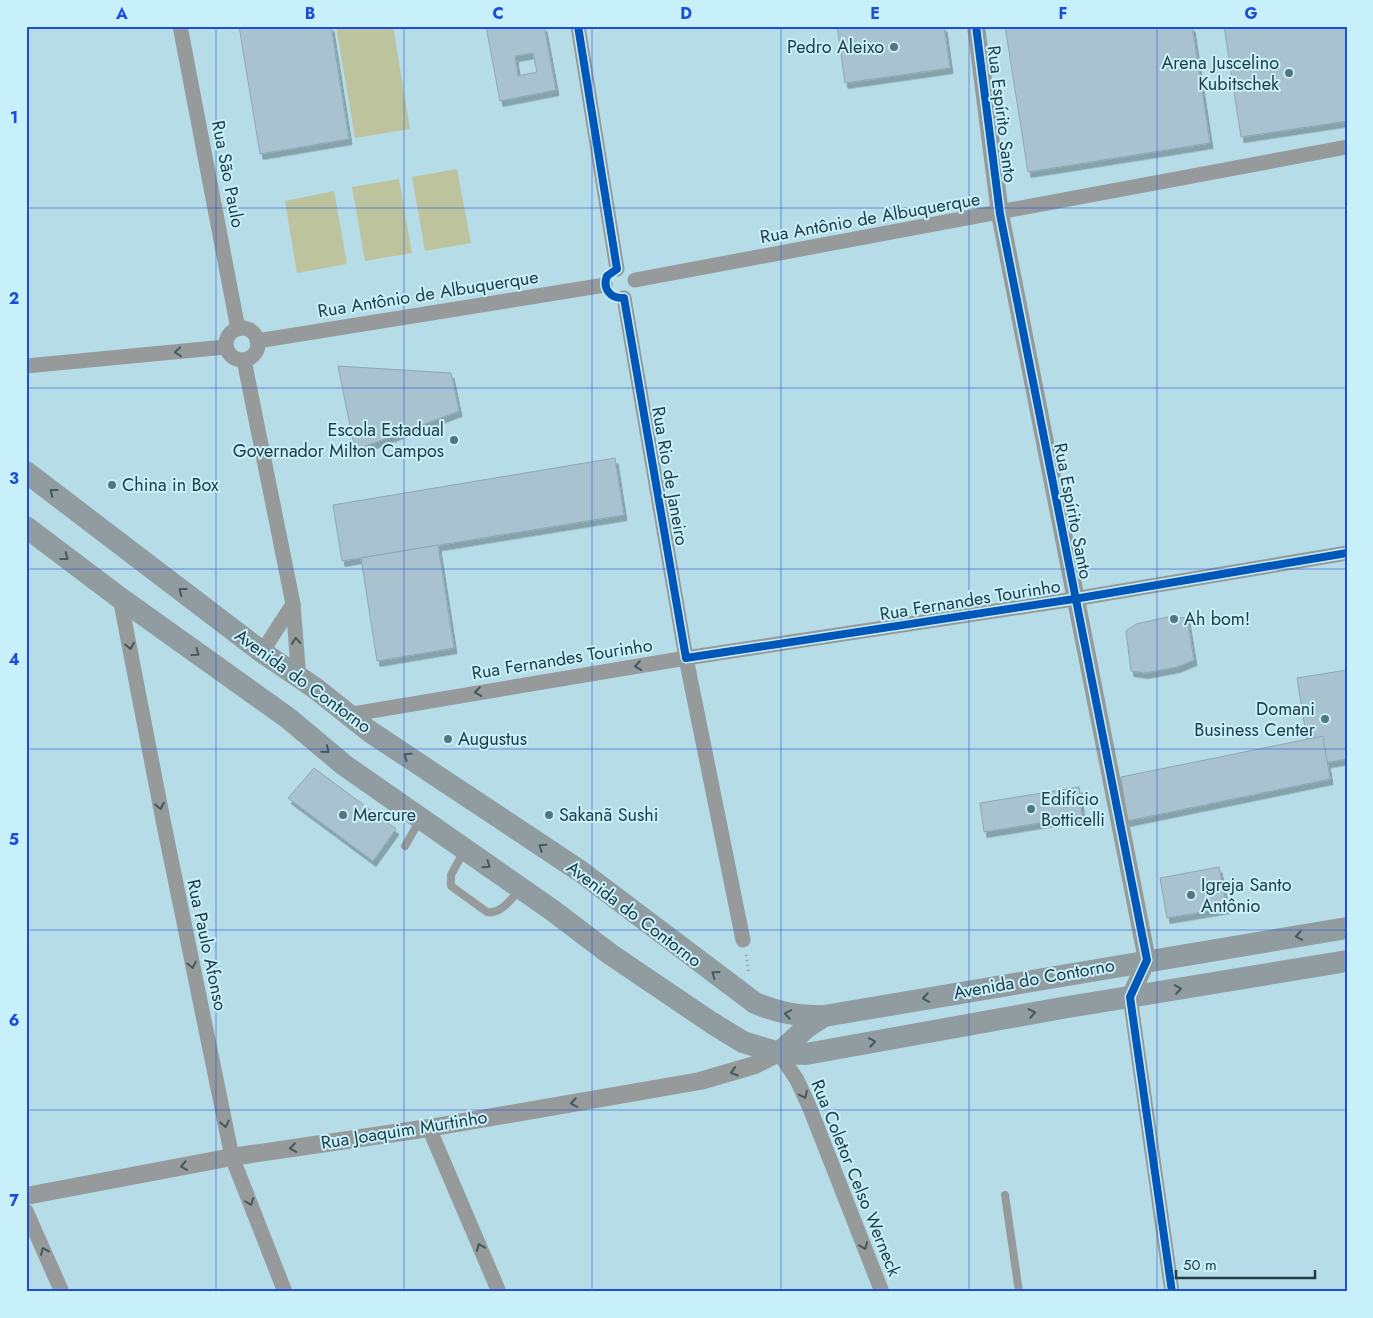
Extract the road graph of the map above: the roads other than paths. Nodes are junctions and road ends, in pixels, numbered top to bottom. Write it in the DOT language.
graph roads {
  1 [pos="180,26"];
  2 [pos="578,26"];
  3 [pos="976,26"];
  4 [pos="1347,147"];
  5 [pos="1000,214"];
  6 [pos="617,268"];
  7 [pos="635,280"];
  8 [pos="605,285"];
  9 [pos="624,298"];
  10 [pos="238,329"];
  11 [pos="258,341"];
  12 [pos="226,347"];
  13 [pos="244,360"];
  14 [pos="26,366"];
  15 [pos="26,472"];
  16 [pos="26,527"];
  17 [pos="1347,553"];
  18 [pos="120,598"];
  19 [pos="1074,600"];
  20 [pos="293,604"];
  21 [pos="262,652"];
  22 [pos="686,658"];
  23 [pos="299,679"];
  24 [pos="347,715"];
  25 [pos="421,819"];
  26 [pos="405,846"];
  27 [pos="465,849"];
  28 [pos="521,889"];
  29 [pos="1347,928"];
  30 [pos="743,940"];
  31 [pos="1147,960"];
  32 [pos="1347,961"];
  33 [pos="1130,997"];
  34 [pos="824,1016"];
  35 [pos="779,1053"];
  36 [pos="429,1128"];
  37 [pos="232,1157"];
  38 [pos="1005,1195"];
  39 [pos="26,1196"];
  40 [pos="26,1211"];
  41 [pos="1170,1291"];
  42 [pos="62,1292"];
  43 [pos="285,1292"];
  44 [pos="499,1292"];
  45 [pos="882,1292"];
  46 [pos="1019,1292"];
  1 -- 10 [label="street, Rua São Paulo"];
  2 -- 6 [label="street"];
  3 -- 5 [label="street, Rua Espírito Santo"];
  4 -- 5 [label="street, Rua Antônio de Albuquerque"];
  5 -- 7 [label="street, Rua Antônio de Albuquerque"];
  5 -- 19 [label="street, Rua Espírito Santo"];
  6 -- 7 [label="street"];
  6 -- 8 [label="street"];
  7 -- 9 [label="street"];
  8 -- 9 [label="street"];
  8 -- 11 [label="street, Rua Antônio de Albuquerque"];
  9 -- 22 [label="street, Rua Rio de Janeiro"];
  10 -- 11 [label="street"];
  10 -- 12 [label="street"];
  11 -- 13 [label="street"];
  12 -- 13 [label="street"];
  12 -- 14 [label="street, one-way"];
  13 -- 20 [label="street"];
  21 -- 15 [label="main road, Avenida do Contorno, one-way"];
  16 -- 18 [label="main road, Avenida do Contorno, one-way"];
  17 -- 19 [label="street, Rua Fernandes Tourinho"];
  18 -- 25 [label="main road, Avenida do Contorno, one-way"];
  18 -- 37 [label="street, Rua Paulo Afonso, one-way"];
  19 -- 22 [label="street, Rua Fernandes Tourinho"];
  19 -- 31 [label="street, Rua Espírito Santo"];
  20 -- 21 [label="street"];
  23 -- 20 [label="street, one-way"];
  21 -- 23 [label="main road, Avenida do Contorno"];
  22 -- 24 [label="street, Rua Fernandes Tourinho, one-way"];
  22 -- 30 [label="street, Rua Rio de Janeiro"];
  23 -- 24 [label="main road, Avenida do Contorno"];
  34 -- 24 [label="main road, Avenida do Contorno, one-way"];
  25 -- 26 [label="lane"];
  25 -- 27 [label="main road, Avenida do Contorno"];
  27 -- 28 [label="main road, Avenida do Contorno, one-way"];
  27 -- 28 [label="lane"];
  28 -- 35 [label="main road, Avenida do Contorno"];
  29 -- 31 [label="main road, Avenida do Contorno, one-way"];
  31 -- 33 [label="street"];
  31 -- 34 [label="main road, Avenida do Contorno, one-way"];
  33 -- 32 [label="main road, Avenida do Contorno, one-way"];
  35 -- 33 [label="main road, Avenida do Contorno, one-way"];
  33 -- 41 [label="street"];
  34 -- 35 [label="main road"];
  35 -- 36 [label="street, Rua Joaquim Murtinho, one-way"];
  35 -- 45 [label="street, Rua Coletor Celso Werneck, one-way"];
  36 -- 37 [label="street, Rua Joaquim Murtinho, one-way"];
  44 -- 36 [label="street, one-way"];
  37 -- 39 [label="street, Rua Joaquim Murtinho, one-way"];
  37 -- 43 [label="street, Rua Paulo Afonso, one-way"];
  38 -- 46 [label="lane"];
  42 -- 40 [label="street, one-way"];
}
